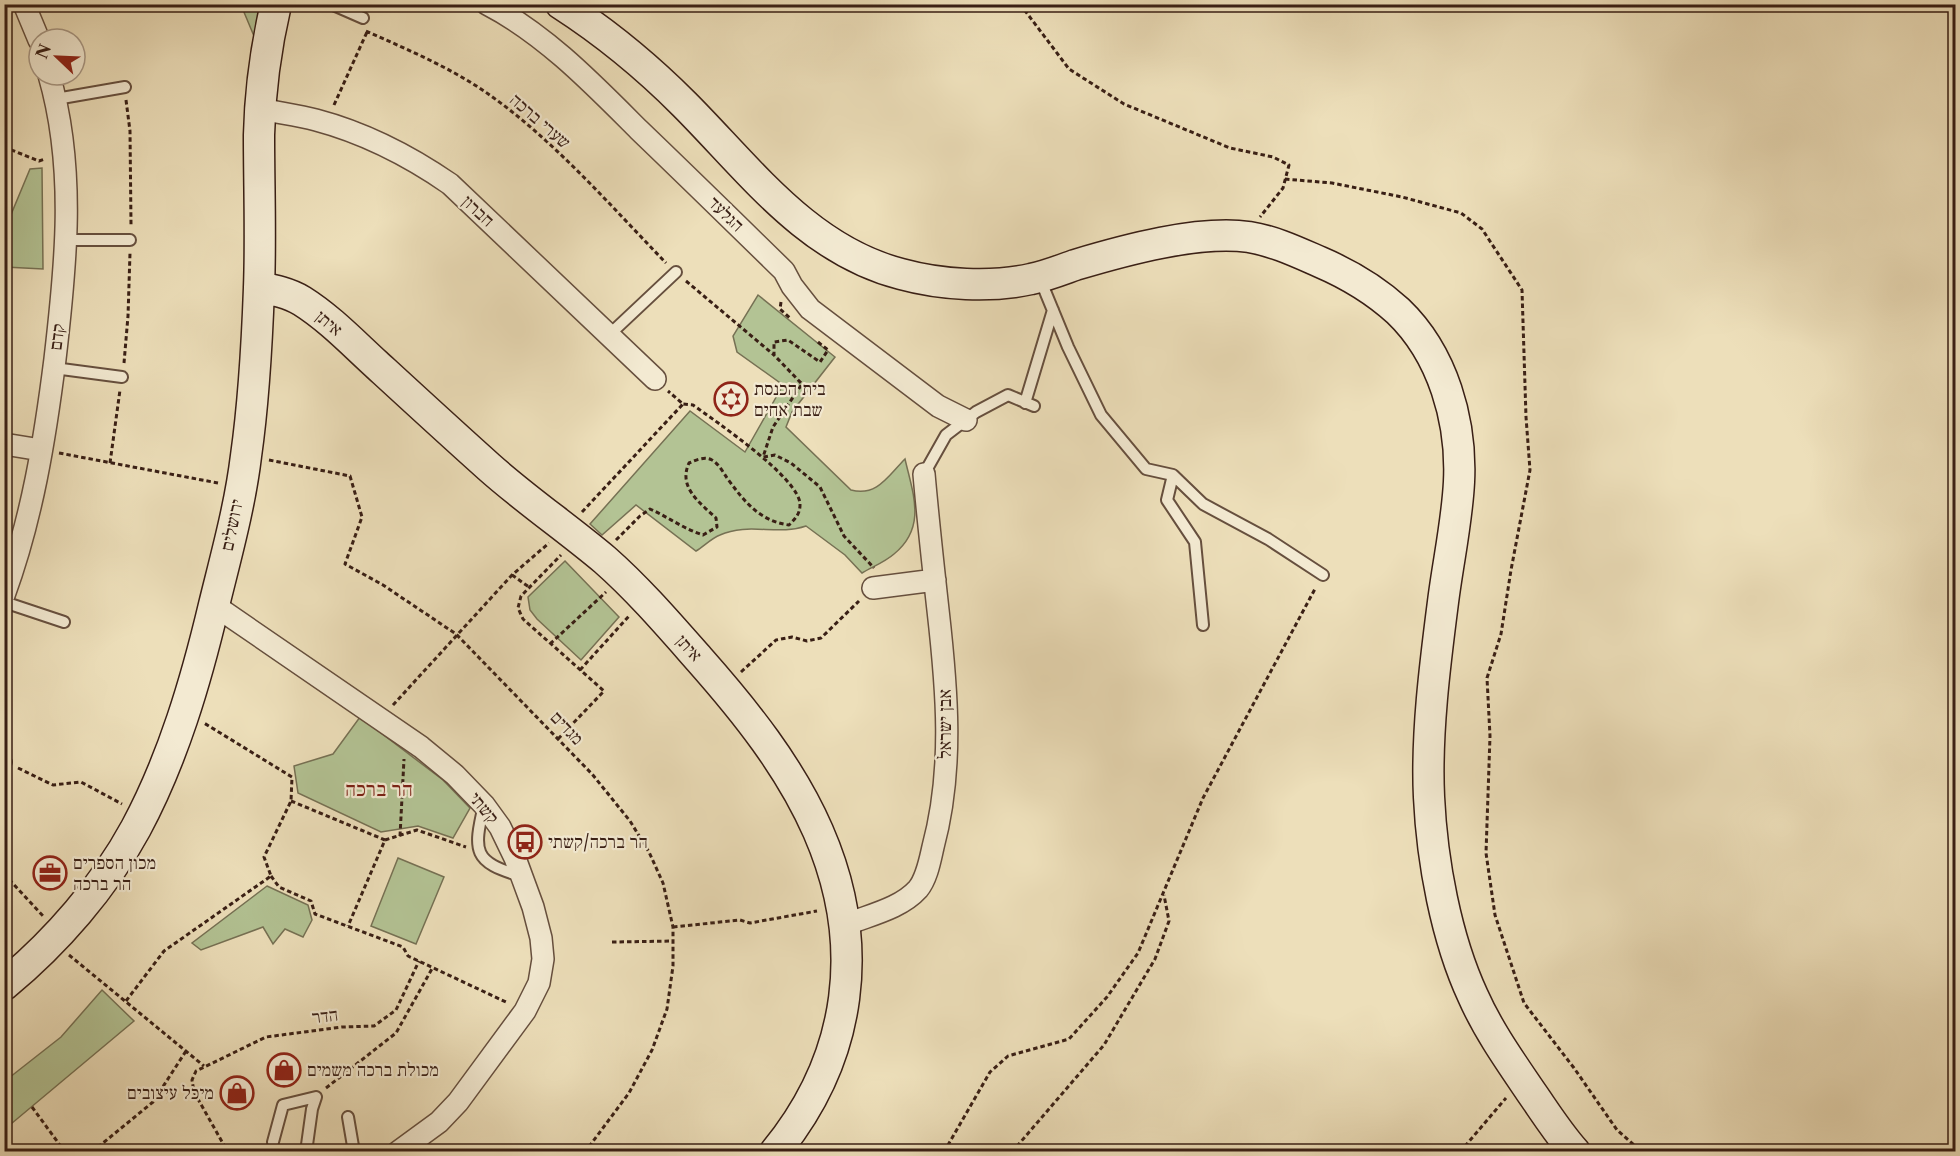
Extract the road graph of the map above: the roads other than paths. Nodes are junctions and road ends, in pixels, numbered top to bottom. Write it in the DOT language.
graph roads {
  1 [pos="24,4"];
  2 [pos="276,4"];
  3 [pos="332,4"];
  4 [pos="487,4"];
  5 [pos="561,4"];
  6 [pos="361,23"];
  7 [pos="34,27"];
  8 [pos="52,87"];
  9 [pos="125,87"];
  10 [pos="56,99"];
  11 [pos="261,109"];
  12 [pos="66,240"];
  13 [pos="130,240"];
  14 [pos="675,272"];
  15 [pos="1040,277"];
  16 [pos="259,287"];
  17 [pos="1053,310"];
  18 [pos="609,335"];
  19 [pos="54,368"];
  20 [pos="122,377"];
  21 [pos="655,379"];
  22 [pos="966,420"];
  23 [pos="4,444"];
  24 [pos="41,450"];
  25 [pos="924,474"];
  26 [pos="1173,475"];
  27 [pos="1323,575"];
  28 [pos="935,580"];
  29 [pos="881,587"];
  30 [pos="4,595"];
  31 [pos="4,602"];
  32 [pos="214,605"];
  33 [pos="64,622"];
  34 [pos="1203,625"];
  35 [pos="484,805"];
  36 [pos="522,877"];
  37 [pos="843,915"];
  38 [pos="4,985"];
  39 [pos="348,1117"];
  40 [pos="273,1142"];
  41 [pos="306,1152"];
  42 [pos="354,1152"];
  43 [pos="398,1152"];
  44 [pos="775,1152"];
  45 [pos="1575,1152"];
  1 -- 7 [label="street"];
  2 -- 11 [label="street, ירושלים"];
  3 -- 6 [label="lane"];
  4 -- 22 [label="street, הגלעד"];
  5 -- 15 [label="street"];
  8 -- 10 [label="street, קדם"];
  9 -- 10 [label="lane"];
  10 -- 12 [label="street, קדם"];
  11 -- 16 [label="street, ירושלים"];
  11 -- 18 [label="street, חברון"];
  12 -- 13 [label="lane"];
  12 -- 19 [label="street, קדם"];
  14 -- 18 [label="lane"];
  15 -- 17 [label="lane"];
  15 -- 45 [label="street"];
  16 -- 32 [label="street, ירושלים"];
  16 -- 37 [label="street, איתן"];
  17 -- 22 [label="lane"];
  17 -- 26 [label="lane"];
  18 -- 21 [label="street, חברון"];
  19 -- 20 [label="lane"];
  19 -- 24 [label="street, קדם"];
  22 -- 25 [label="lane"];
  23 -- 24 [label="street"];
  24 -- 30 [label="street, קדם"];
  25 -- 28 [label="street, אבן ישראל"];
  26 -- 27 [label="lane"];
  26 -- 34 [label="lane"];
  28 -- 29 [label="street"];
  28 -- 37 [label="street, אבן ישראל"];
  31 -- 33 [label="lane"];
  32 -- 35 [label="street, קשתי"];
  32 -- 38 [label="street, ירושלים"];
  35 -- 36 [label="street, קשתי"];
  35 -- 36 [label="lane"];
  36 -- 43 [label="street, קשתי"];
  37 -- 44 [label="street, איתן"];
  39 -- 42 [label="lane"];
  40 -- 41 [label="lane"];
}
